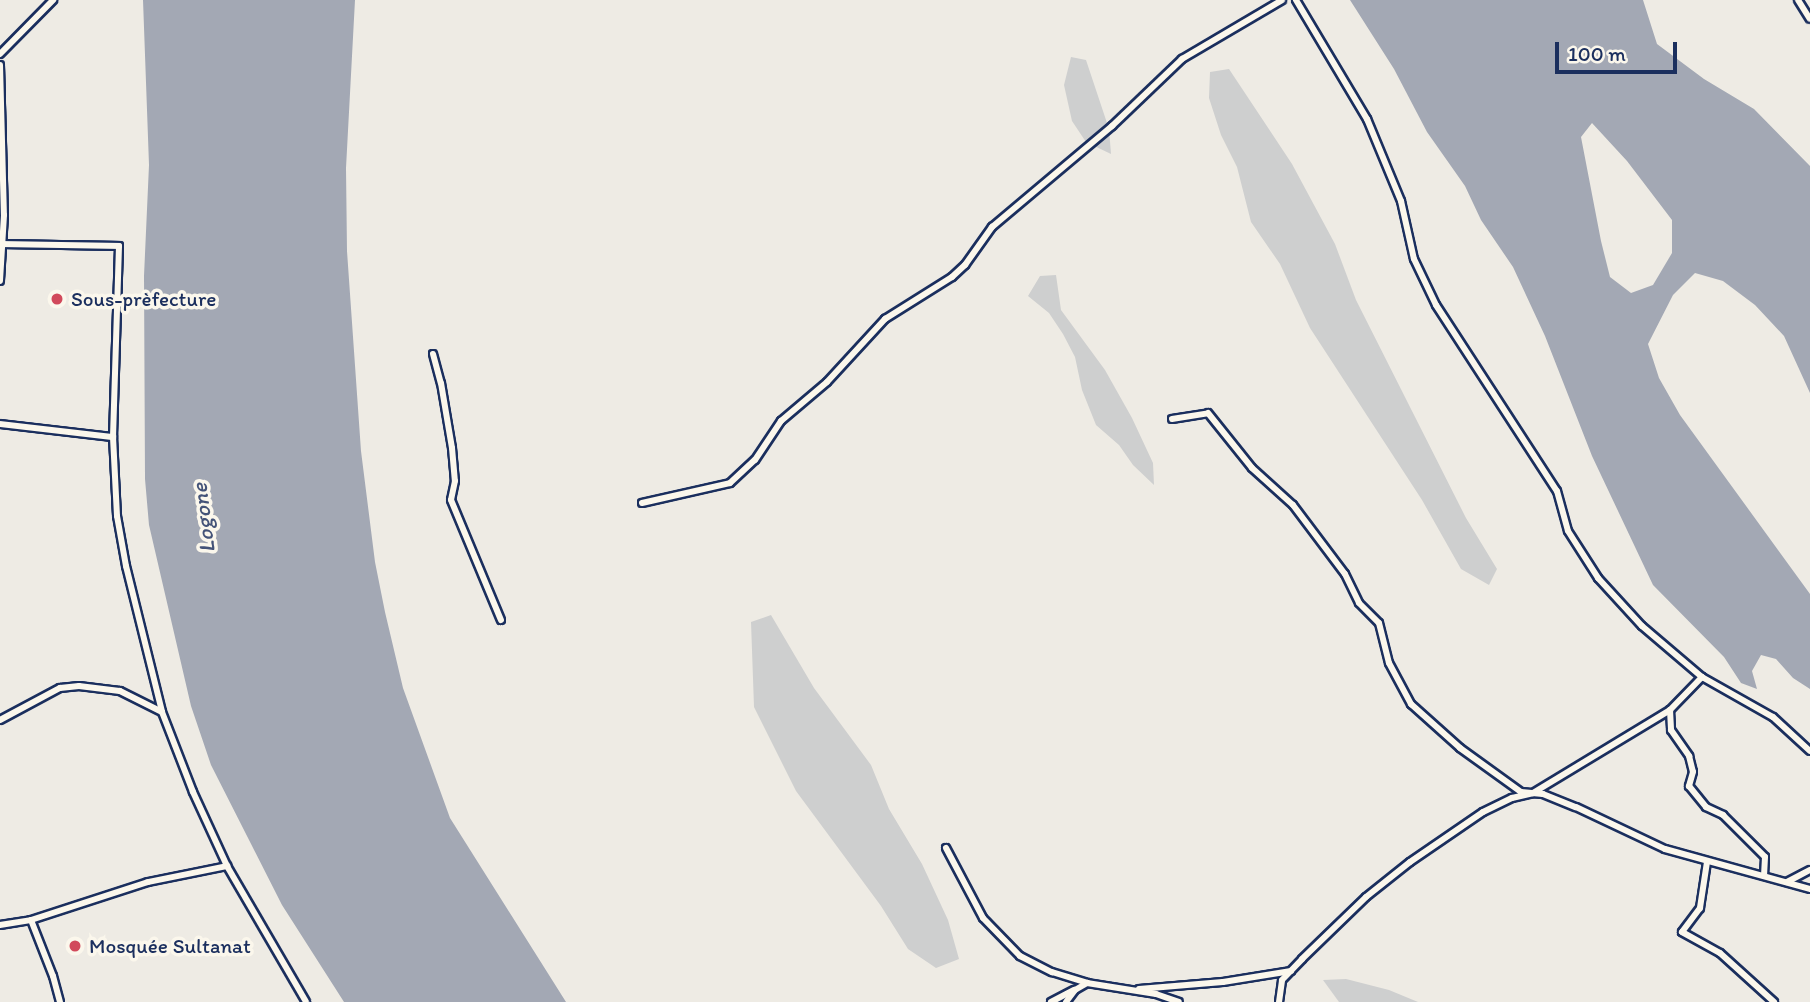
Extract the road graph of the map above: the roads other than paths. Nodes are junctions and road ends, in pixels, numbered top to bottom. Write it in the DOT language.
graph roads {
  1 [pos="53,0"];
  2 [pos="1282,0"];
  3 [pos="1296,0"];
  4 [pos="1798,0"];
  5 [pos="1810,19"];
  6 [pos="0,54"];
  7 [pos="0,65"];
  8 [pos="1,95"];
  9 [pos="3,244"];
  10 [pos="0,281"];
  11 [pos="433,355"];
  12 [pos="1172,419"];
  13 [pos="0,424"];
  14 [pos="113,437"];
  15 [pos="642,503"];
  16 [pos="501,620"];
  17 [pos="1702,677"];
  18 [pos="1670,710"];
  19 [pos="162,712"];
  20 [pos="0,720"];
  21 [pos="1810,751"];
  22 [pos="1533,793"];
  23 [pos="946,848"];
  24 [pos="1707,862"];
  25 [pos="227,866"];
  26 [pos="1810,870"];
  27 [pos="1764,876"];
  28 [pos="1787,882"];
  29 [pos="1810,889"];
  30 [pos="31,920"];
  31 [pos="0,925"];
  32 [pos="1291,971"];
  33 [pos="1087,983"];
  34 [pos="1075,990"];
  35 [pos="1134,990"];
  36 [pos="60,1002"];
  37 [pos="306,1002"];
  38 [pos="1051,1002"];
  39 [pos="1066,1002"];
  40 [pos="1179,1002"];
  41 [pos="1279,1002"];
  42 [pos="1774,1002"];
  1 -- 6 [label="street"];
  2 -- 15 [label="street"];
  3 -- 17 [label="street"];
  4 -- 5 [label="street"];
  7 -- 8 [label="street"];
  8 -- 9 [label="street"];
  9 -- 10 [label="street"];
  9 -- 14 [label="street"];
  11 -- 16 [label="street"];
  12 -- 22 [label="street"];
  13 -- 14 [label="street"];
  14 -- 19 [label="street"];
  17 -- 18 [label="street"];
  17 -- 21 [label="street"];
  18 -- 22 [label="street"];
  18 -- 27 [label="street"];
  19 -- 20 [label="street"];
  19 -- 25 [label="street"];
  22 -- 24 [label="street"];
  22 -- 32 [label="street"];
  23 -- 33 [label="street"];
  24 -- 27 [label="street"];
  24 -- 42 [label="street"];
  25 -- 30 [label="street"];
  25 -- 37 [label="street"];
  26 -- 28 [label="street"];
  27 -- 28 [label="street"];
  28 -- 29 [label="street"];
  30 -- 31 [label="street"];
  30 -- 36 [label="street"];
  32 -- 35 [label="street"];
  32 -- 41 [label="street"];
  33 -- 34 [label="street"];
  33 -- 35 [label="street"];
  34 -- 38 [label="street"];
  34 -- 39 [label="street"];
  35 -- 40 [label="street"];
}
